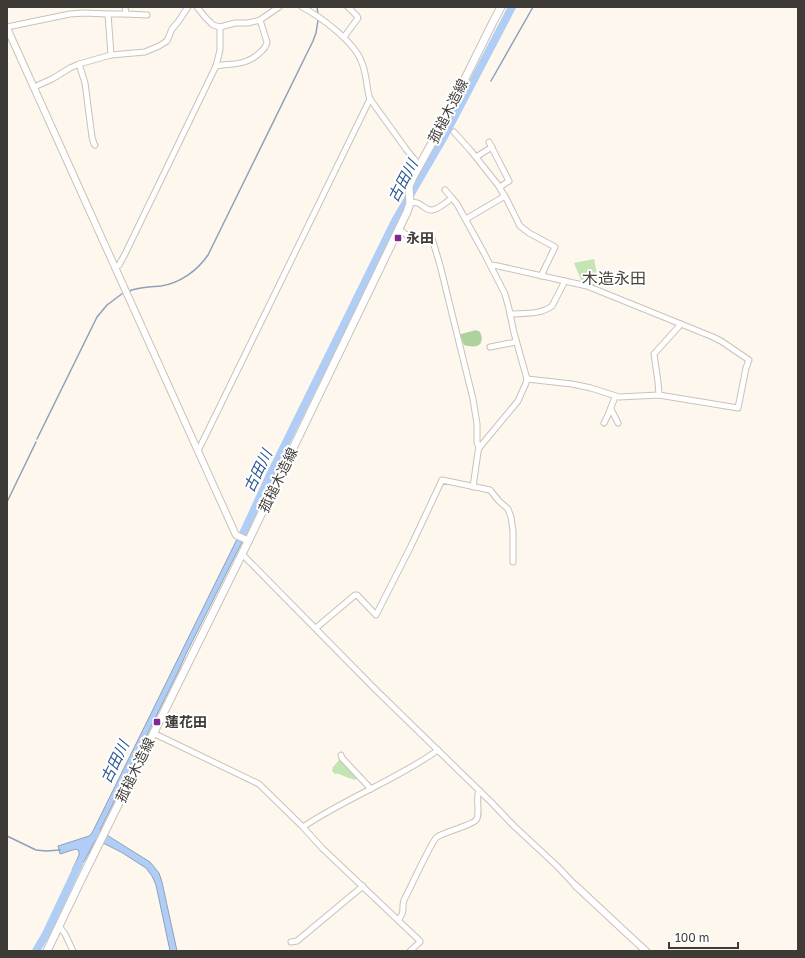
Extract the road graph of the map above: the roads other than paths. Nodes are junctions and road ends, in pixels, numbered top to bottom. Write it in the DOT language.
graph roads {
  1 [pos="125,7"];
  2 [pos="188,7"];
  3 [pos="197,7"];
  4 [pos="279,7"];
  5 [pos="302,7"];
  6 [pos="348,7"];
  7 [pos="501,7"];
  8 [pos="108,14"];
  9 [pos="126,14"];
  10 [pos="147,15"];
  11 [pos="260,20"];
  12 [pos="220,27"];
  13 [pos="7,28"];
  14 [pos="344,37"];
  15 [pos="111,55"];
  16 [pos="79,64"];
  17 [pos="216,66"];
  18 [pos="34,87"];
  19 [pos="370,99"];
  20 [pos="454,132"];
  21 [pos="95,145"];
  22 [pos="476,156"];
  23 [pos="420,165"];
  24 [pos="500,187"];
  25 [pos="445,190"];
  26 [pos="505,196"];
  27 [pos="452,198"];
  28 [pos="410,203"];
  29 [pos="466,219"];
  30 [pos="399,229"];
  31 [pos="491,265"];
  32 [pos="115,268"];
  33 [pos="541,276"];
  34 [pos="565,281"];
  35 [pos="510,314"];
  36 [pos="681,324"];
  37 [pos="516,342"];
  38 [pos="490,347"];
  39 [pos="527,379"];
  40 [pos="659,395"];
  41 [pos="615,397"];
  42 [pos="611,410"];
  43 [pos="604,423"];
  44 [pos="618,423"];
  45 [pos="480,448"];
  46 [pos="198,451"];
  47 [pos="473,487"];
  48 [pos="247,540"];
  49 [pos="242,554"];
  50 [pos="513,562"];
  51 [pos="316,628"];
  52 [pos="153,734"];
  53 [pos="438,750"];
  54 [pos="341,755"];
  55 [pos="371,789"];
  56 [pos="479,790"];
  57 [pos="303,827"];
  58 [pos="575,885"];
  59 [pos="363,886"];
  60 [pos="398,920"];
  61 [pos="60,926"];
  62 [pos="291,942"];
  63 [pos="47,951"];
  64 [pos="72,951"];
  65 [pos="410,951"];
  66 [pos="646,951"];
  1 -- 9 [label="street"];
  2 -- 15 [label="street"];
  3 -- 12 [label="street"];
  4 -- 11 [label="street"];
  5 -- 14 [label="street"];
  6 -- 14 [label="street"];
  7 -- 23 [label="main road, 菰槌木造線"];
  8 -- 9 [label="street"];
  8 -- 13 [label="street"];
  8 -- 15 [label="street"];
  9 -- 10 [label="street"];
  11 -- 12 [label="street"];
  11 -- 17 [label="street"];
  12 -- 17 [label="street"];
  13 -- 18 [label="street"];
  14 -- 19 [label="street"];
  15 -- 16 [label="street"];
  16 -- 18 [label="street"];
  16 -- 21 [label="street"];
  17 -- 32 [label="street"];
  18 -- 32 [label="street"];
  19 -- 23 [label="street"];
  19 -- 46 [label="street"];
  20 -- 22 [label="street"];
  22 -- 24 [label="street"];
  22 -- 24 [label="street"];
  23 -- 28 [label="main road, 菰槌木造線"];
  24 -- 26 [label="street"];
  25 -- 27 [label="street"];
  26 -- 29 [label="street"];
  26 -- 33 [label="street"];
  27 -- 28 [label="street"];
  27 -- 29 [label="street"];
  28 -- 30 [label="main road, 菰槌木造線"];
  29 -- 31 [label="street"];
  30 -- 45 [label="street"];
  30 -- 48 [label="main road, 菰槌木造線"];
  31 -- 33 [label="street"];
  31 -- 35 [label="street"];
  32 -- 46 [label="street"];
  33 -- 34 [label="street"];
  34 -- 35 [label="street"];
  34 -- 36 [label="street"];
  35 -- 37 [label="street"];
  36 -- 40 [label="street"];
  36 -- 40 [label="street"];
  37 -- 38 [label="street"];
  37 -- 39 [label="street"];
  39 -- 41 [label="street"];
  39 -- 45 [label="street"];
  40 -- 41 [label="street"];
  41 -- 42 [label="street"];
  42 -- 43 [label="street"];
  42 -- 44 [label="street"];
  45 -- 47 [label="street"];
  46 -- 48 [label="street"];
  47 -- 50 [label="street"];
  47 -- 51 [label="street"];
  48 -- 49 [label="main road, 菰槌木造線"];
  49 -- 51 [label="street"];
  49 -- 52 [label="main road, 菰槌木造線"];
  51 -- 53 [label="street"];
  52 -- 57 [label="street"];
  52 -- 61 [label="main road, 菰槌木造線"];
  53 -- 55 [label="street"];
  53 -- 56 [label="street"];
  54 -- 55 [label="street"];
  55 -- 57 [label="street"];
  56 -- 58 [label="street"];
  56 -- 60 [label="street"];
  57 -- 59 [label="street"];
  58 -- 66 [label="street"];
  59 -- 60 [label="street"];
  59 -- 62 [label="street"];
  60 -- 65 [label="street"];
  61 -- 63 [label="main road, 菰槌木造線"];
  61 -- 64 [label="street"];
}
